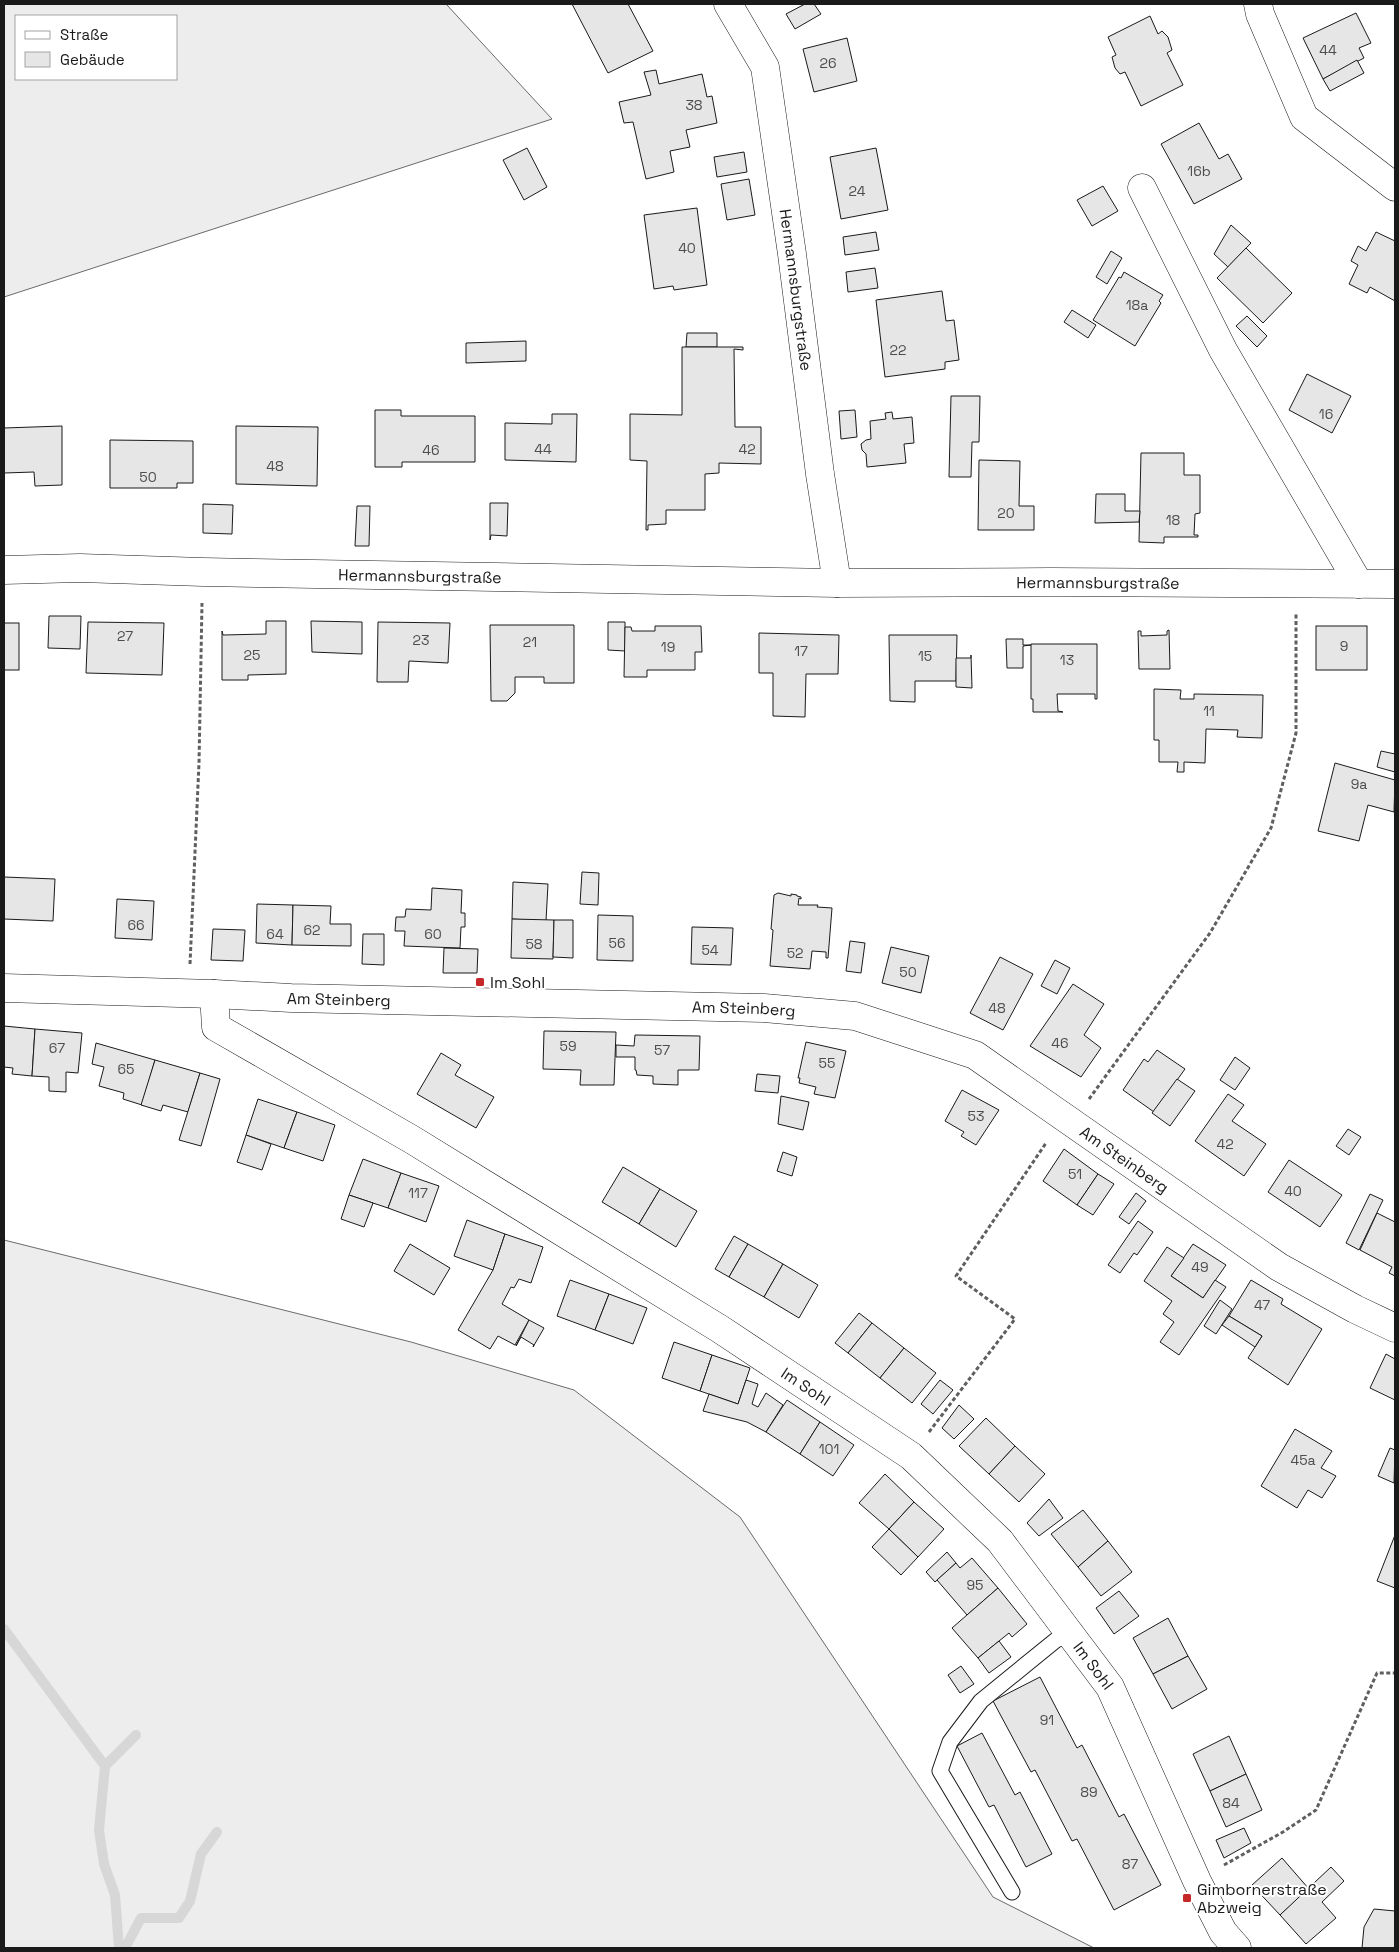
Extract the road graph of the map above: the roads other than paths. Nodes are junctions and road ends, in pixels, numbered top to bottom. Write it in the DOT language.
graph roads {
  1 [pos="728,4"];
  2 [pos="1258,4"];
  3 [pos="1395,186"];
  4 [pos="1142,188"];
  5 [pos="4,570"];
  6 [pos="837,583"];
  7 [pos="1359,584"];
  8 [pos="1395,584"];
  9 [pos="4,988"];
  10 [pos="201,993"];
  11 [pos="1395,1328"];
  12 [pos="1070,1634"];
  13 [pos="1012,1892"];
  14 [pos="1237,1948"];
  1 -- 6 [label="street, Hermannsburgstraße"];
  2 -- 3 [label="street"];
  4 -- 7 [label="street"];
  5 -- 6 [label="street, Hermannsburgstraße"];
  6 -- 7 [label="street, Hermannsburgstraße"];
  7 -- 8 [label="street, Hermannsburgstraße"];
  9 -- 10 [label="street, Am Steinberg"];
  10 -- 11 [label="street, Am Steinberg"];
  10 -- 12 [label="street, Im Sohl"];
  12 -- 13 [label="lane"];
  12 -- 14 [label="street, Im Sohl"];
}
